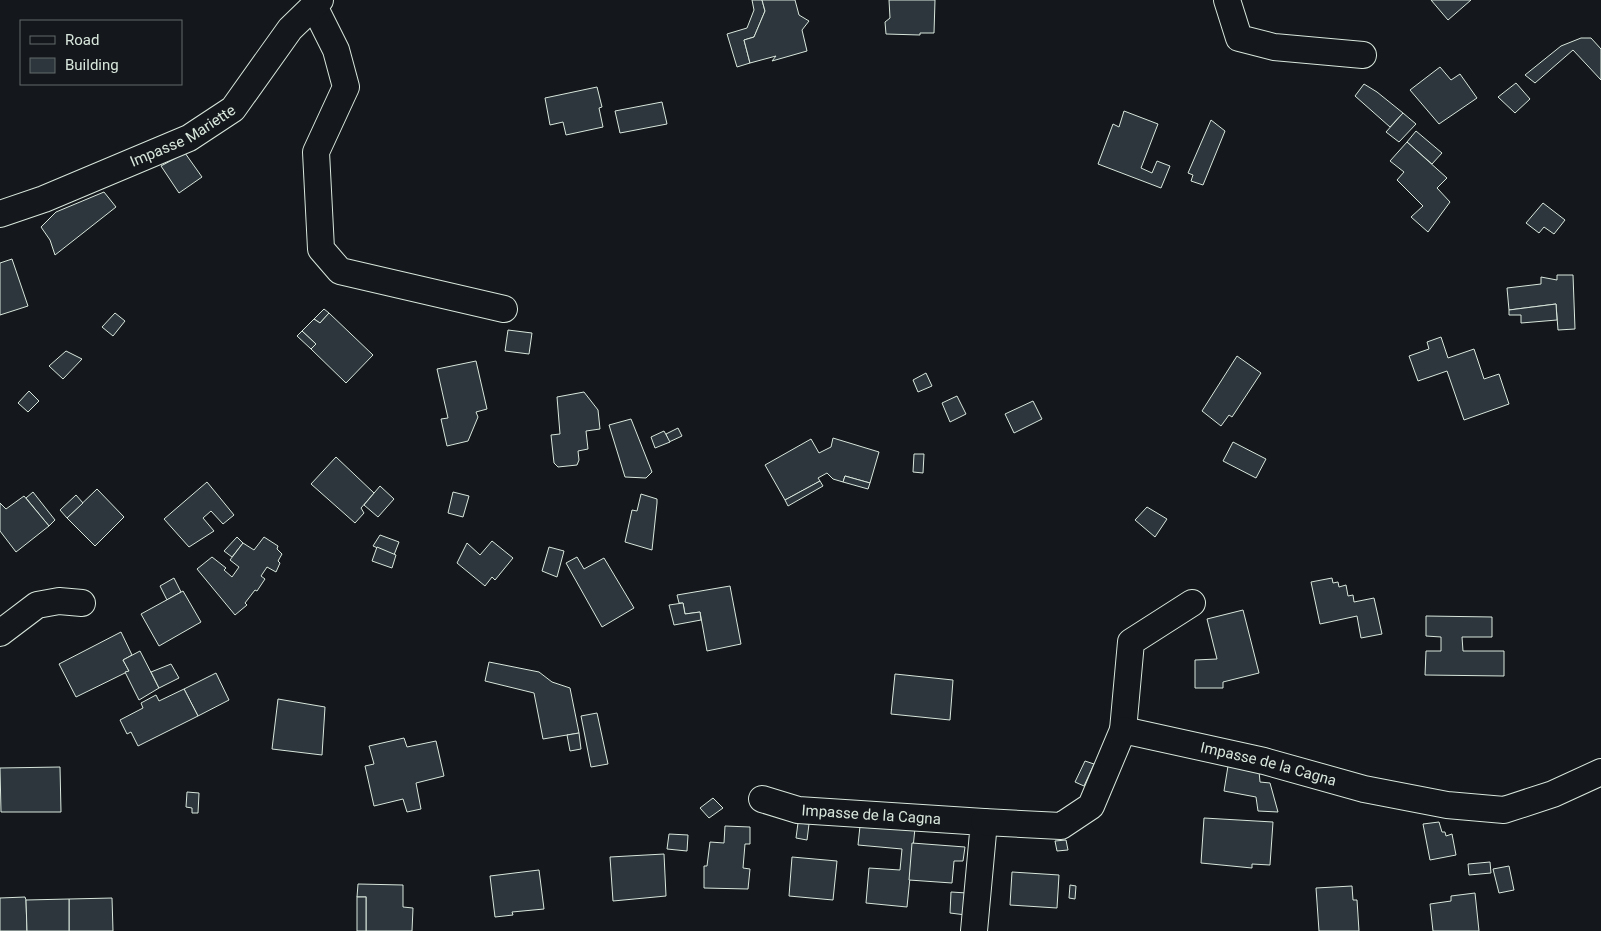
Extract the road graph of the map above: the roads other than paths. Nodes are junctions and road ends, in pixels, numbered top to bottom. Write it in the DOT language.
graph roads {
  1 [pos="1228,0"];
  2 [pos="317,3"];
  3 [pos="1362,55"];
  4 [pos="0,214"];
  5 [pos="504,309"];
  6 [pos="82,603"];
  7 [pos="1192,603"];
  8 [pos="0,633"];
  9 [pos="1123,730"];
  10 [pos="1601,772"];
  11 [pos="762,799"];
  12 [pos="984,822"];
  13 [pos="974,931"];
  1 -- 3 [label="street"];
  2 -- 4 [label="street, Impasse Mariette"];
  2 -- 5 [label="street"];
  6 -- 8 [label="street"];
  7 -- 9 [label="street"];
  9 -- 10 [label="street, Impasse de la Cagna"];
  9 -- 12 [label="street, Impasse de la Cagna"];
  11 -- 12 [label="street, Impasse de la Cagna"];
  12 -- 13 [label="street"];
}
